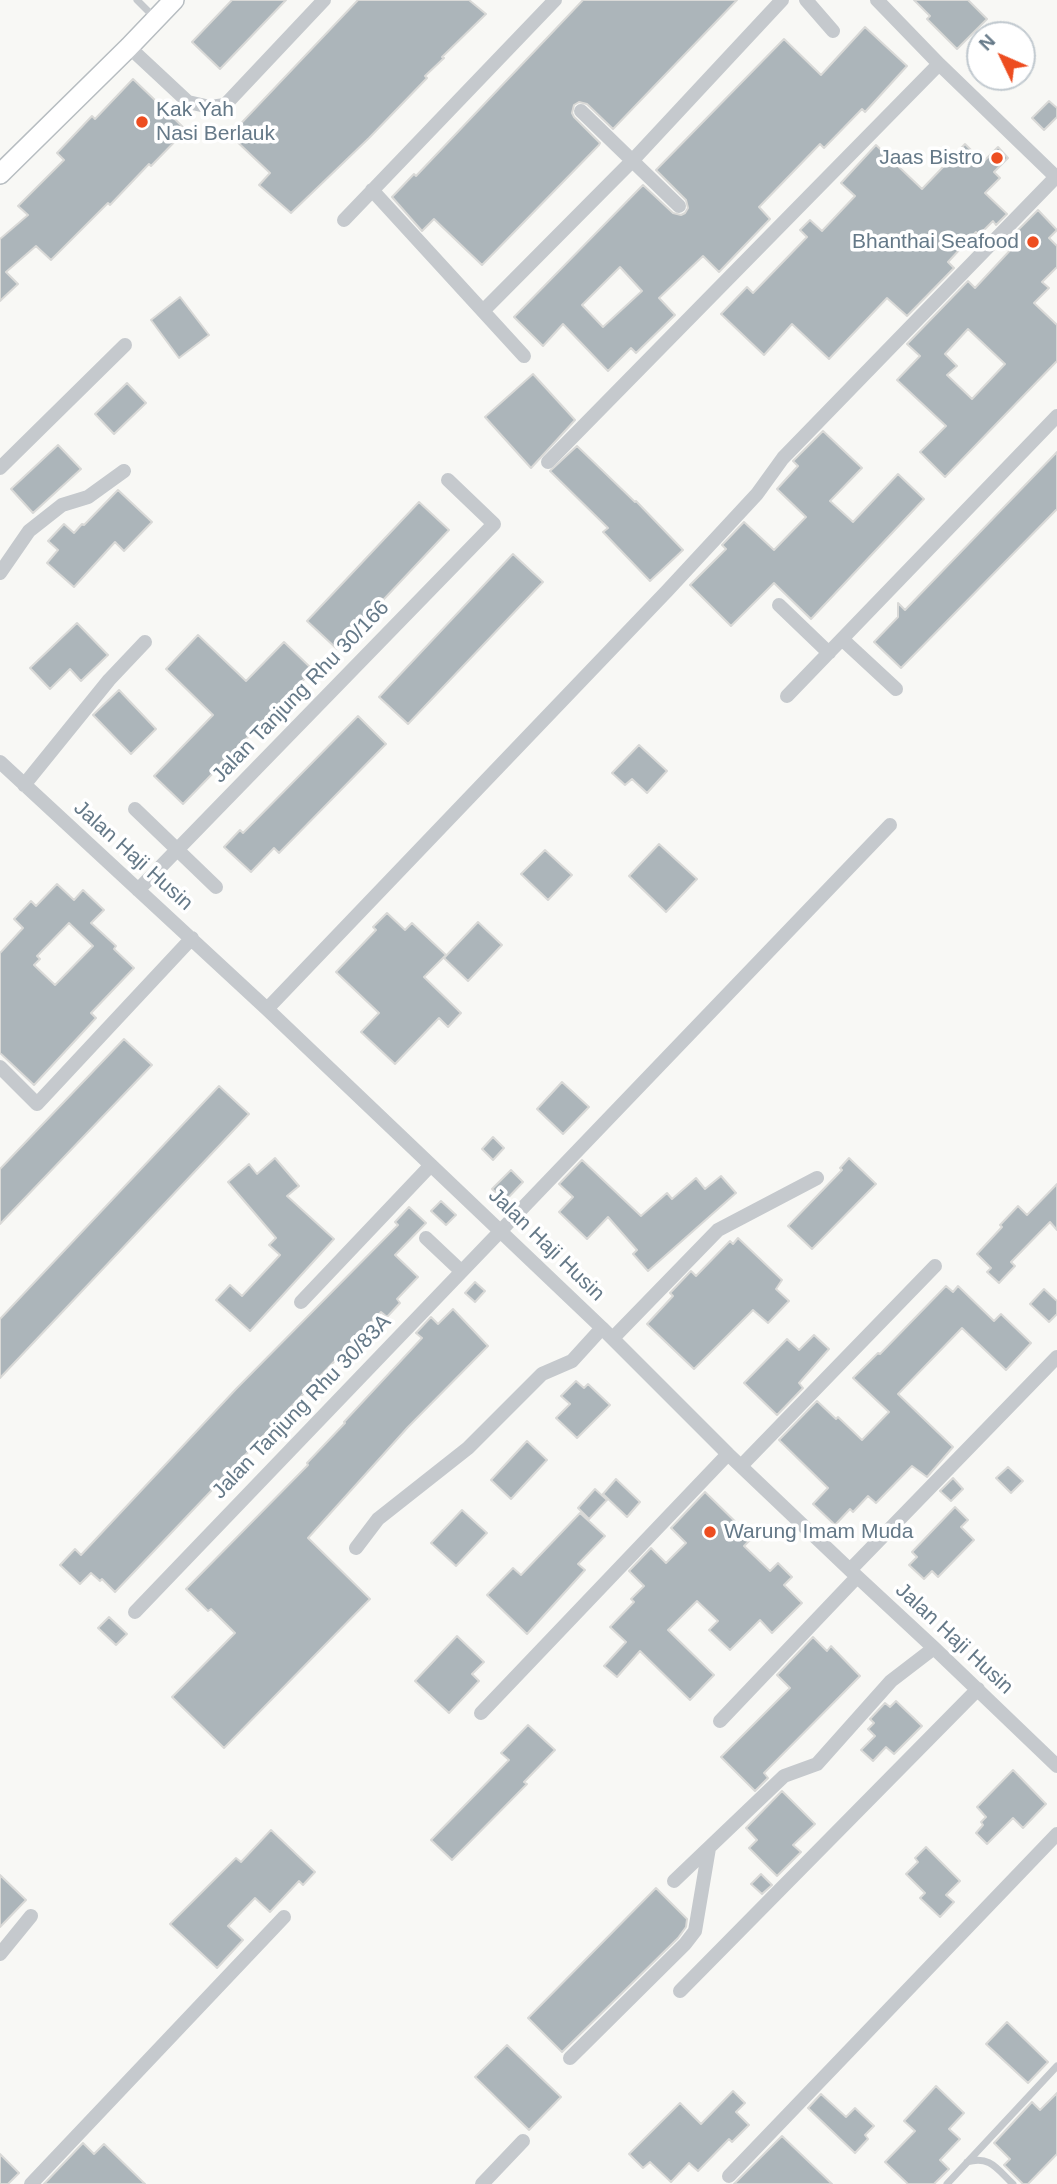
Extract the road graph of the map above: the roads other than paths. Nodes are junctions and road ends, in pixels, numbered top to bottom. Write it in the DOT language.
graph roads {
  1 [pos="137,0"];
  2 [pos="174,0"];
  3 [pos="324,0"];
  4 [pos="555,0"];
  5 [pos="782,0"];
  6 [pos="806,0"];
  7 [pos="877,0"];
  8 [pos="157,19"];
  9 [pos="833,32"];
  10 [pos="130,47"];
  11 [pos="939,64"];
  12 [pos="581,111"];
  13 [pos="632,160"];
  14 [pos="0,174"];
  15 [pos="1057,177"];
  16 [pos="372,191"];
  17 [pos="678,206"];
  18 [pos="344,220"];
  19 [pos="483,311"];
  20 [pos="125,345"];
  21 [pos="524,356"];
  22 [pos="1057,416"];
  23 [pos="548,462"];
  24 [pos="0,468"];
  25 [pos="124,471"];
  26 [pos="448,481"];
  27 [pos="0,573"];
  28 [pos="779,605"];
  29 [pos="842,639"];
  30 [pos="145,642"];
  31 [pos="829,653"];
  32 [pos="895,689"];
  33 [pos="787,696"];
  34 [pos="0,762"];
  35 [pos="24,785"];
  36 [pos="135,808"];
  37 [pos="890,825"];
  38 [pos="178,849"];
  39 [pos="216,887"];
  40 [pos="138,890"];
  41 [pos="192,939"];
  42 [pos="267,1009"];
  43 [pos="0,1067"];
  44 [pos="432,1165"];
  45 [pos="817,1178"];
  46 [pos="500,1231"];
  47 [pos="426,1238"];
  48 [pos="935,1266"];
  49 [pos="461,1271"];
  50 [pos="301,1302"];
  51 [pos="608,1333"];
  52 [pos="1057,1357"];
  53 [pos="728,1454"];
  54 [pos="741,1466"];
  55 [pos="356,1548"];
  56 [pos="854,1574"];
  57 [pos="135,1612"];
  58 [pos="934,1648"];
  59 [pos="978,1689"];
  60 [pos="481,1713"];
  61 [pos="720,1721"];
  62 [pos="1057,1766"];
  63 [pos="1057,1834"];
  64 [pos="709,1848"];
  65 [pos="674,1881"];
  66 [pos="30,1916"];
  67 [pos="284,1917"];
  68 [pos="0,1954"];
  69 [pos="680,1991"];
  70 [pos="570,2059"];
  71 [pos="1057,2066"];
  72 [pos="523,2141"];
  73 [pos="966,2163"];
  74 [pos="729,2176"];
  75 [pos="31,2184"];
  76 [pos="482,2184"];
  77 [pos="947,2184"];
  78 [pos="1013,2184"];
  1 -- 8 [label="lane"];
  2 -- 8 [label="street"];
  3 -- 10 [label="street"];
  4 -- 16 [label="street"];
  5 -- 13 [label="street"];
  6 -- 9 [label="street"];
  7 -- 11 [label="street"];
  8 -- 10 [label="street"];
  10 -- 14 [label="street"];
  11 -- 15 [label="street"];
  11 -- 23 [label="street"];
  12 -- 13 [label="street"];
  13 -- 17 [label="street"];
  13 -- 19 [label="street"];
  15 -- 42 [label="street"];
  16 -- 18 [label="street"];
  16 -- 19 [label="street"];
  19 -- 21 [label="street"];
  20 -- 24 [label="street"];
  22 -- 29 [label="street"];
  25 -- 27 [label="street"];
  26 -- 38 [label="street, Jalan Tanjung Rhu 30/166"];
  28 -- 31 [label="street"];
  29 -- 31 [label="street"];
  29 -- 32 [label="street"];
  30 -- 35 [label="street"];
  31 -- 33 [label="street"];
  34 -- 35 [label="street, Jalan Haji Husin"];
  35 -- 40 [label="street, Jalan Haji Husin"];
  36 -- 38 [label="street"];
  37 -- 46 [label="street, Jalan Tanjung Rhu 30/83A"];
  38 -- 39 [label="street"];
  38 -- 40 [label="street, Jalan Tanjung Rhu 30/166"];
  40 -- 41 [label="street, Jalan Haji Husin"];
  41 -- 42 [label="street, Jalan Haji Husin"];
  41 -- 43 [label="street"];
  42 -- 44 [label="street, Jalan Haji Husin"];
  44 -- 46 [label="street, Jalan Haji Husin"];
  44 -- 50 [label="street"];
  45 -- 51 [label="street"];
  46 -- 49 [label="street, Jalan Tanjung Rhu 30/83A"];
  46 -- 51 [label="street, Jalan Haji Husin"];
  47 -- 49 [label="street"];
  48 -- 54 [label="street"];
  49 -- 57 [label="street, Jalan Tanjung Rhu 30/83A"];
  51 -- 53 [label="street, Jalan Haji Husin"];
  51 -- 55 [label="street"];
  52 -- 56 [label="street"];
  53 -- 54 [label="street, Jalan Haji Husin"];
  53 -- 60 [label="street"];
  54 -- 56 [label="street, Jalan Haji Husin"];
  56 -- 58 [label="street, Jalan Haji Husin"];
  56 -- 61 [label="street"];
  58 -- 59 [label="street, Jalan Haji Husin"];
  58 -- 64 [label="street"];
  59 -- 62 [label="street, Jalan Haji Husin"];
  59 -- 69 [label="street"];
  63 -- 74 [label="street"];
  64 -- 65 [label="street"];
  64 -- 70 [label="street"];
  66 -- 68 [label="street"];
  67 -- 75 [label="street"];
  71 -- 73 [label="lane"];
  72 -- 76 [label="street"];
  73 -- 77 [label="lane"];
  73 -- 78 [label="lane"];
}
